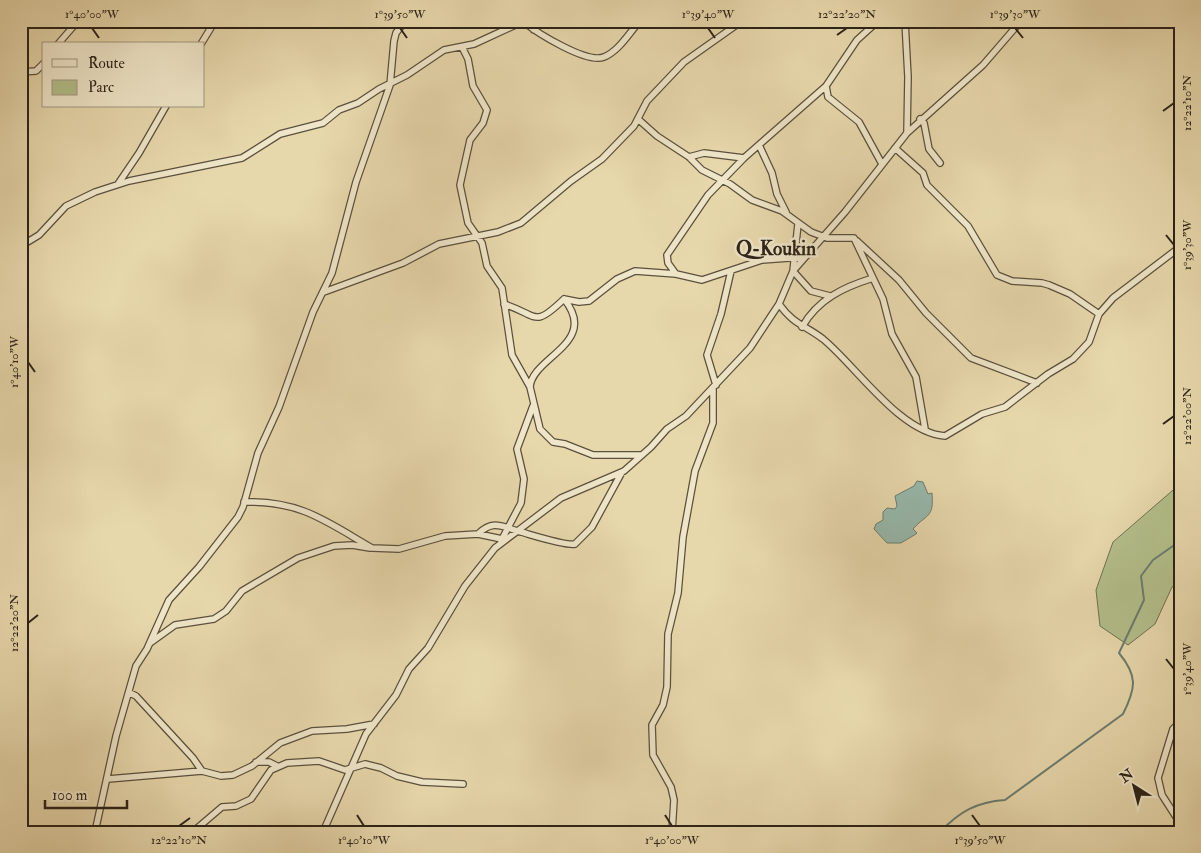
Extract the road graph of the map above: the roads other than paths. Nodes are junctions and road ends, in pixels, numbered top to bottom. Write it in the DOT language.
graph roads {
  1 [pos="78,21"];
  2 [pos="215,21"];
  3 [pos="405,21"];
  4 [pos="524,21"];
  5 [pos="537,21"];
  6 [pos="640,21"];
  7 [pos="878,21"];
  8 [pos="904,21"];
  9 [pos="1021,21"];
  10 [pos="741,22"];
  11 [pos="534,30"];
  12 [pos="60,42"];
  13 [pos="202,42"];
  14 [pos="462,47"];
  15 [pos="42,65"];
  16 [pos="21,72"];
  17 [pos="390,85"];
  18 [pos="826,86"];
  19 [pos="165,108"];
  20 [pos="638,119"];
  21 [pos="920,119"];
  22 [pos="907,133"];
  23 [pos="759,145"];
  24 [pos="895,148"];
  25 [pos="688,157"];
  26 [pos="744,158"];
  27 [pos="940,163"];
  28 [pos="882,164"];
  29 [pos="722,180"];
  30 [pos="118,184"];
  31 [pos="787,214"];
  32 [pos="798,224"];
  33 [pos="476,236"];
  34 [pos="822,237"];
  35 [pos="857,241"];
  36 [pos="21,246"];
  37 [pos="1180,247"];
  38 [pos="803,257"];
  39 [pos="794,259"];
  40 [pos="731,271"];
  41 [pos="793,271"];
  42 [pos="676,274"];
  43 [pos="873,278"];
  44 [pos="324,292"];
  45 [pos="830,296"];
  46 [pos="564,299"];
  47 [pos="504,304"];
  48 [pos="779,304"];
  49 [pos="1099,314"];
  50 [pos="802,327"];
  51 [pos="1037,383"];
  52 [pos="530,387"];
  53 [pos="714,387"];
  54 [pos="534,404"];
  55 [pos="925,429"];
  56 [pos="642,455"];
  57 [pos="622,472"];
  58 [pos="244,502"];
  59 [pos="509,526"];
  60 [pos="519,532"];
  61 [pos="478,534"];
  62 [pos="501,541"];
  63 [pos="372,548"];
  64 [pos="150,643"];
  65 [pos="130,693"];
  66 [pos="1180,722"];
  67 [pos="374,724"];
  68 [pos="256,762"];
  69 [pos="277,766"];
  70 [pos="352,768"];
  71 [pos="202,771"];
  72 [pos="108,779"];
  73 [pos="464,784"];
  74 [pos="1180,823"];
  75 [pos="95,832"];
  76 [pos="176,832"];
  77 [pos="323,832"];
  78 [pos="672,832"];
  1 -- 12 [label="street"];
  2 -- 13 [label="street"];
  3 -- 17 [label="street"];
  4 -- 11 [label="street"];
  4 -- 14 [label="street"];
  5 -- 11 [label="street"];
  6 -- 11 [label="street"];
  7 -- 18 [label="street"];
  8 -- 22 [label="street"];
  9 -- 21 [label="street"];
  10 -- 20 [label="street"];
  14 -- 17 [label="street"];
  14 -- 33 [label="street"];
  15 -- 16 [label="street"];
  17 -- 30 [label="street"];
  17 -- 44 [label="street"];
  18 -- 23 [label="street"];
  18 -- 28 [label="street"];
  19 -- 30 [label="street"];
  20 -- 25 [label="street"];
  20 -- 33 [label="street"];
  21 -- 22 [label="street"];
  21 -- 27 [label="street"];
  22 -- 24 [label="street"];
  23 -- 26 [label="street"];
  23 -- 31 [label="street"];
  24 -- 28 [label="street"];
  24 -- 49 [label="street"];
  25 -- 26 [label="street"];
  25 -- 29 [label="street"];
  26 -- 29 [label="street"];
  28 -- 34 [label="street"];
  29 -- 31 [label="street"];
  29 -- 42 [label="street"];
  30 -- 36 [label="street"];
  31 -- 32 [label="street"];
  32 -- 34 [label="street"];
  32 -- 39 [label="street"];
  33 -- 44 [label="street"];
  33 -- 47 [label="street"];
  34 -- 35 [label="street"];
  34 -- 38 [label="street"];
  35 -- 43 [label="street"];
  35 -- 51 [label="street"];
  37 -- 49 [label="street"];
  38 -- 39 [label="street"];
  38 -- 41 [label="street"];
  39 -- 40 [label="street"];
  39 -- 41 [label="street"];
  40 -- 42 [label="street"];
  40 -- 53 [label="street"];
  41 -- 45 [label="street"];
  41 -- 48 [label="street"];
  42 -- 46 [label="street"];
  43 -- 45 [label="street"];
  43 -- 55 [label="street"];
  44 -- 58 [label="street"];
  45 -- 50 [label="street"];
  46 -- 47 [label="street"];
  46 -- 52 [label="street"];
  47 -- 52 [label="street"];
  48 -- 50 [label="street"];
  48 -- 53 [label="street"];
  49 -- 51 [label="street"];
  50 -- 55 [label="street"];
  51 -- 55 [label="street"];
  52 -- 54 [label="street"];
  53 -- 56 [label="street"];
  53 -- 78 [label="street"];
  54 -- 56 [label="street"];
  54 -- 59 [label="street"];
  56 -- 57 [label="street"];
  57 -- 60 [label="street"];
  57 -- 60 [label="street"];
  58 -- 63 [label="street"];
  58 -- 64 [label="street"];
  59 -- 60 [label="street"];
  59 -- 61 [label="street"];
  59 -- 62 [label="street"];
  60 -- 62 [label="street"];
  61 -- 62 [label="street"];
  61 -- 63 [label="street"];
  62 -- 67 [label="street"];
  63 -- 64 [label="street"];
  64 -- 65 [label="street"];
  65 -- 71 [label="street"];
  65 -- 72 [label="street"];
  66 -- 74 [label="street"];
  67 -- 68 [label="street"];
  67 -- 70 [label="street"];
  68 -- 69 [label="street"];
  68 -- 71 [label="street"];
  69 -- 70 [label="street"];
  69 -- 76 [label="street"];
  70 -- 73 [label="street"];
  70 -- 77 [label="street"];
  71 -- 72 [label="street"];
  72 -- 75 [label="street"];
}
